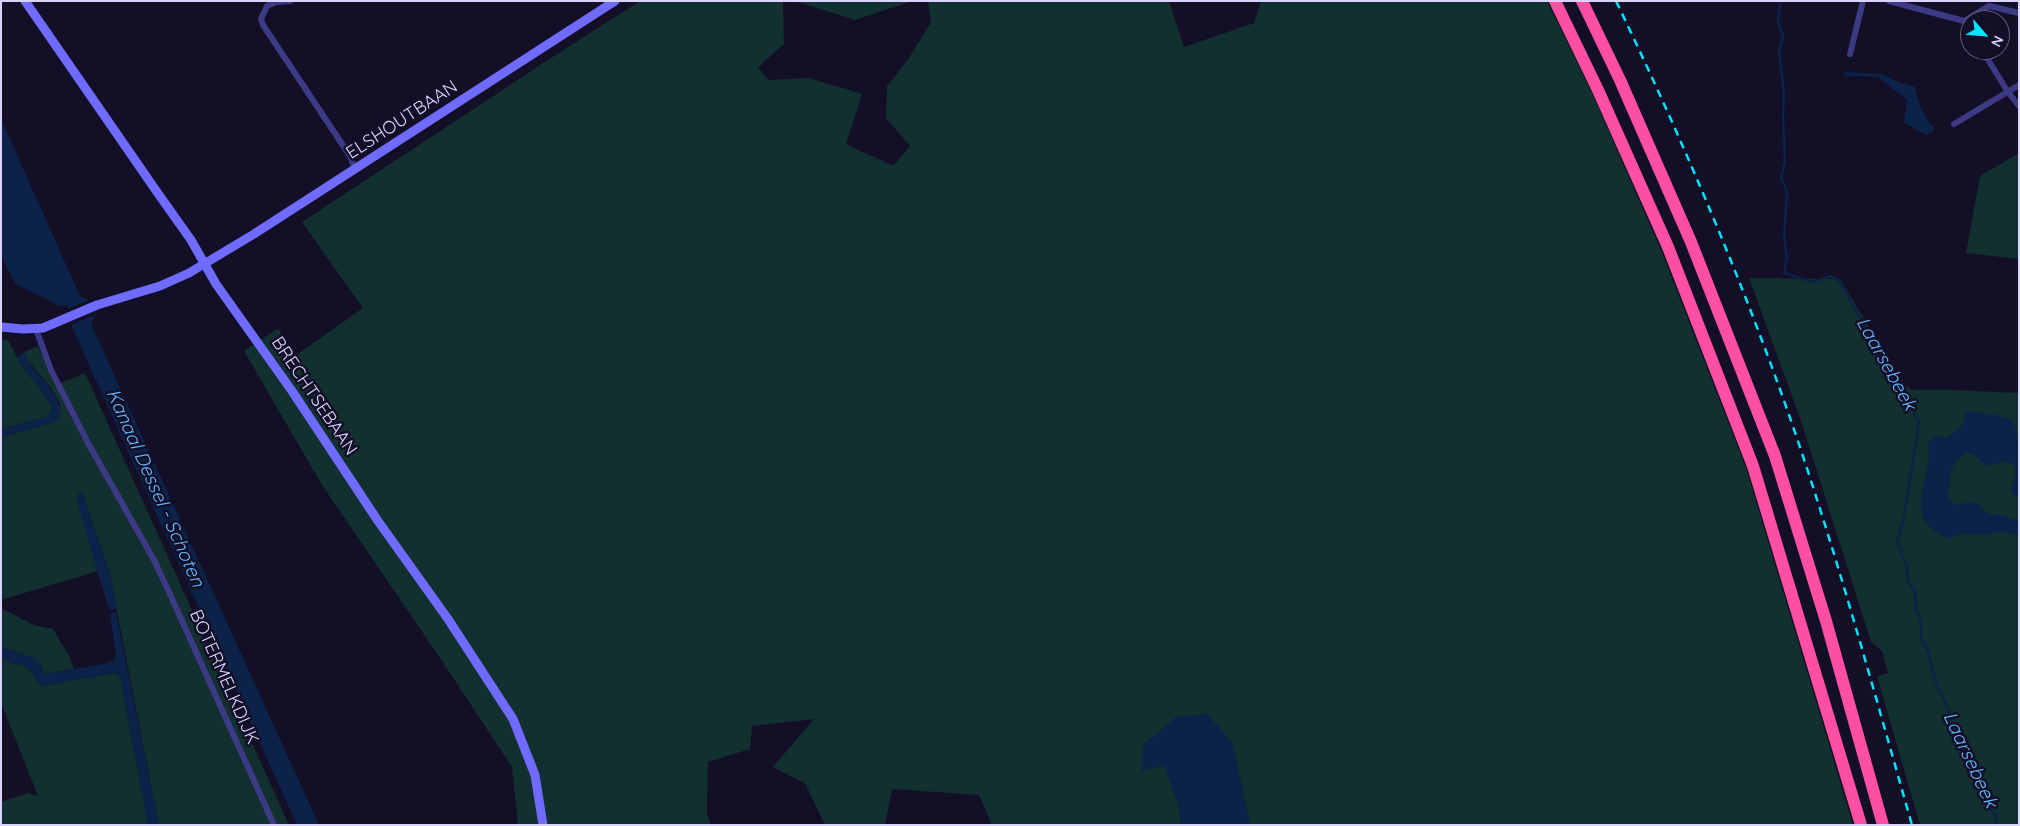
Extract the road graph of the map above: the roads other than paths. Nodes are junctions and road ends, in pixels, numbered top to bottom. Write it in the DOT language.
graph roads {
  1 [pos="25,1"];
  2 [pos="290,1"];
  3 [pos="615,1"];
  4 [pos="1555,1"];
  5 [pos="1582,1"];
  6 [pos="1863,1"];
  7 [pos="1890,1"];
  8 [pos="264,4"];
  9 [pos="1982,10"];
  10 [pos="2006,10"];
  11 [pos="1960,20"];
  12 [pos="1850,54"];
  13 [pos="1988,60"];
  14 [pos="2019,85"];
  15 [pos="2008,92"];
  16 [pos="2019,106"];
  17 [pos="1954,124"];
  18 [pos="355,169"];
  19 [pos="205,264"];
  20 [pos="1,327"];
  21 [pos="36,329"];
  22 [pos="274,825"];
  23 [pos="543,825"];
  24 [pos="1861,825"];
  25 [pos="1883,825"];
  1 -- 19 [label="main road, BRECHTSEBAAN"];
  2 -- 8 [label="street"];
  3 -- 18 [label="main road, ELSHOUTBAAN"];
  4 -- 24 [label="highway"];
  5 -- 25 [label="highway"];
  6 -- 12 [label="street"];
  7 -- 11 [label="street"];
  8 -- 18 [label="street"];
  9 -- 10 [label="street"];
  13 -- 15 [label="street"];
  14 -- 15 [label="street"];
  15 -- 16 [label="street"];
  15 -- 17 [label="street"];
  18 -- 19 [label="main road, ELSHOUTBAAN"];
  19 -- 21 [label="main road, ELSHOUTBAAN"];
  19 -- 23 [label="main road, BRECHTSEBAAN"];
  20 -- 21 [label="main road, ELSHOUTBAAN"];
  21 -- 22 [label="street, BOTERMELKDIJK"];
}
